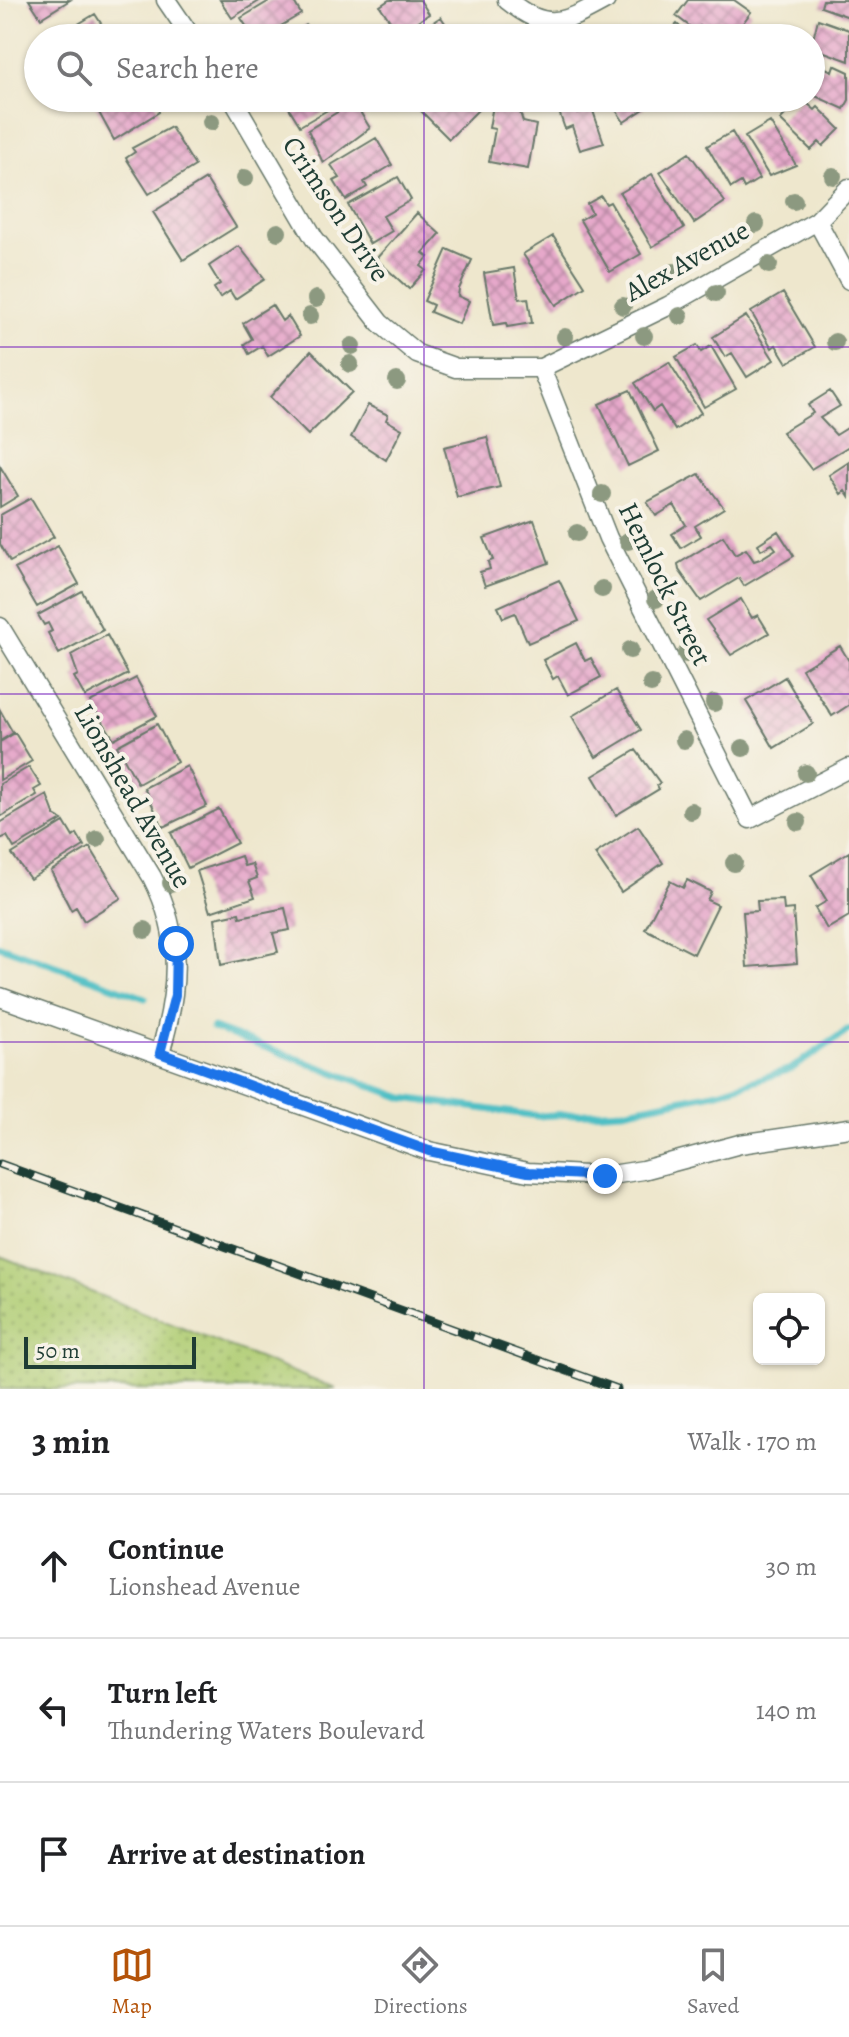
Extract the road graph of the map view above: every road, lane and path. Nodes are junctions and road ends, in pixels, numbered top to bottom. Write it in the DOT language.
graph roads {
  1 [pos="166,0"];
  2 [pos="507,0"];
  3 [pos="606,0"];
  4 [pos="182,24"];
  5 [pos="240,112"];
  6 [pos="849,188"];
  7 [pos="817,221"];
  8 [pos="849,280"];
  9 [pos="541,368"];
  10 [pos="0,627"];
  11 [pos="849,768"];
  12 [pos="0,997"];
  13 [pos="160,1053"];
  14 [pos="849,1128"];
  1 -- 4 [label="street"];
  2 -- 3 [label="street"];
  5 -- 9 [label="street, Crimson Drive"];
  6 -- 7 [label="street, Alex Avenue"];
  7 -- 8 [label="street"];
  7 -- 9 [label="street, Alex Avenue"];
  9 -- 11 [label="street, Hemlock Street"];
  10 -- 13 [label="street, Lionshead Avenue"];
  12 -- 13 [label="street"];
  13 -- 14 [label="street"];
}
